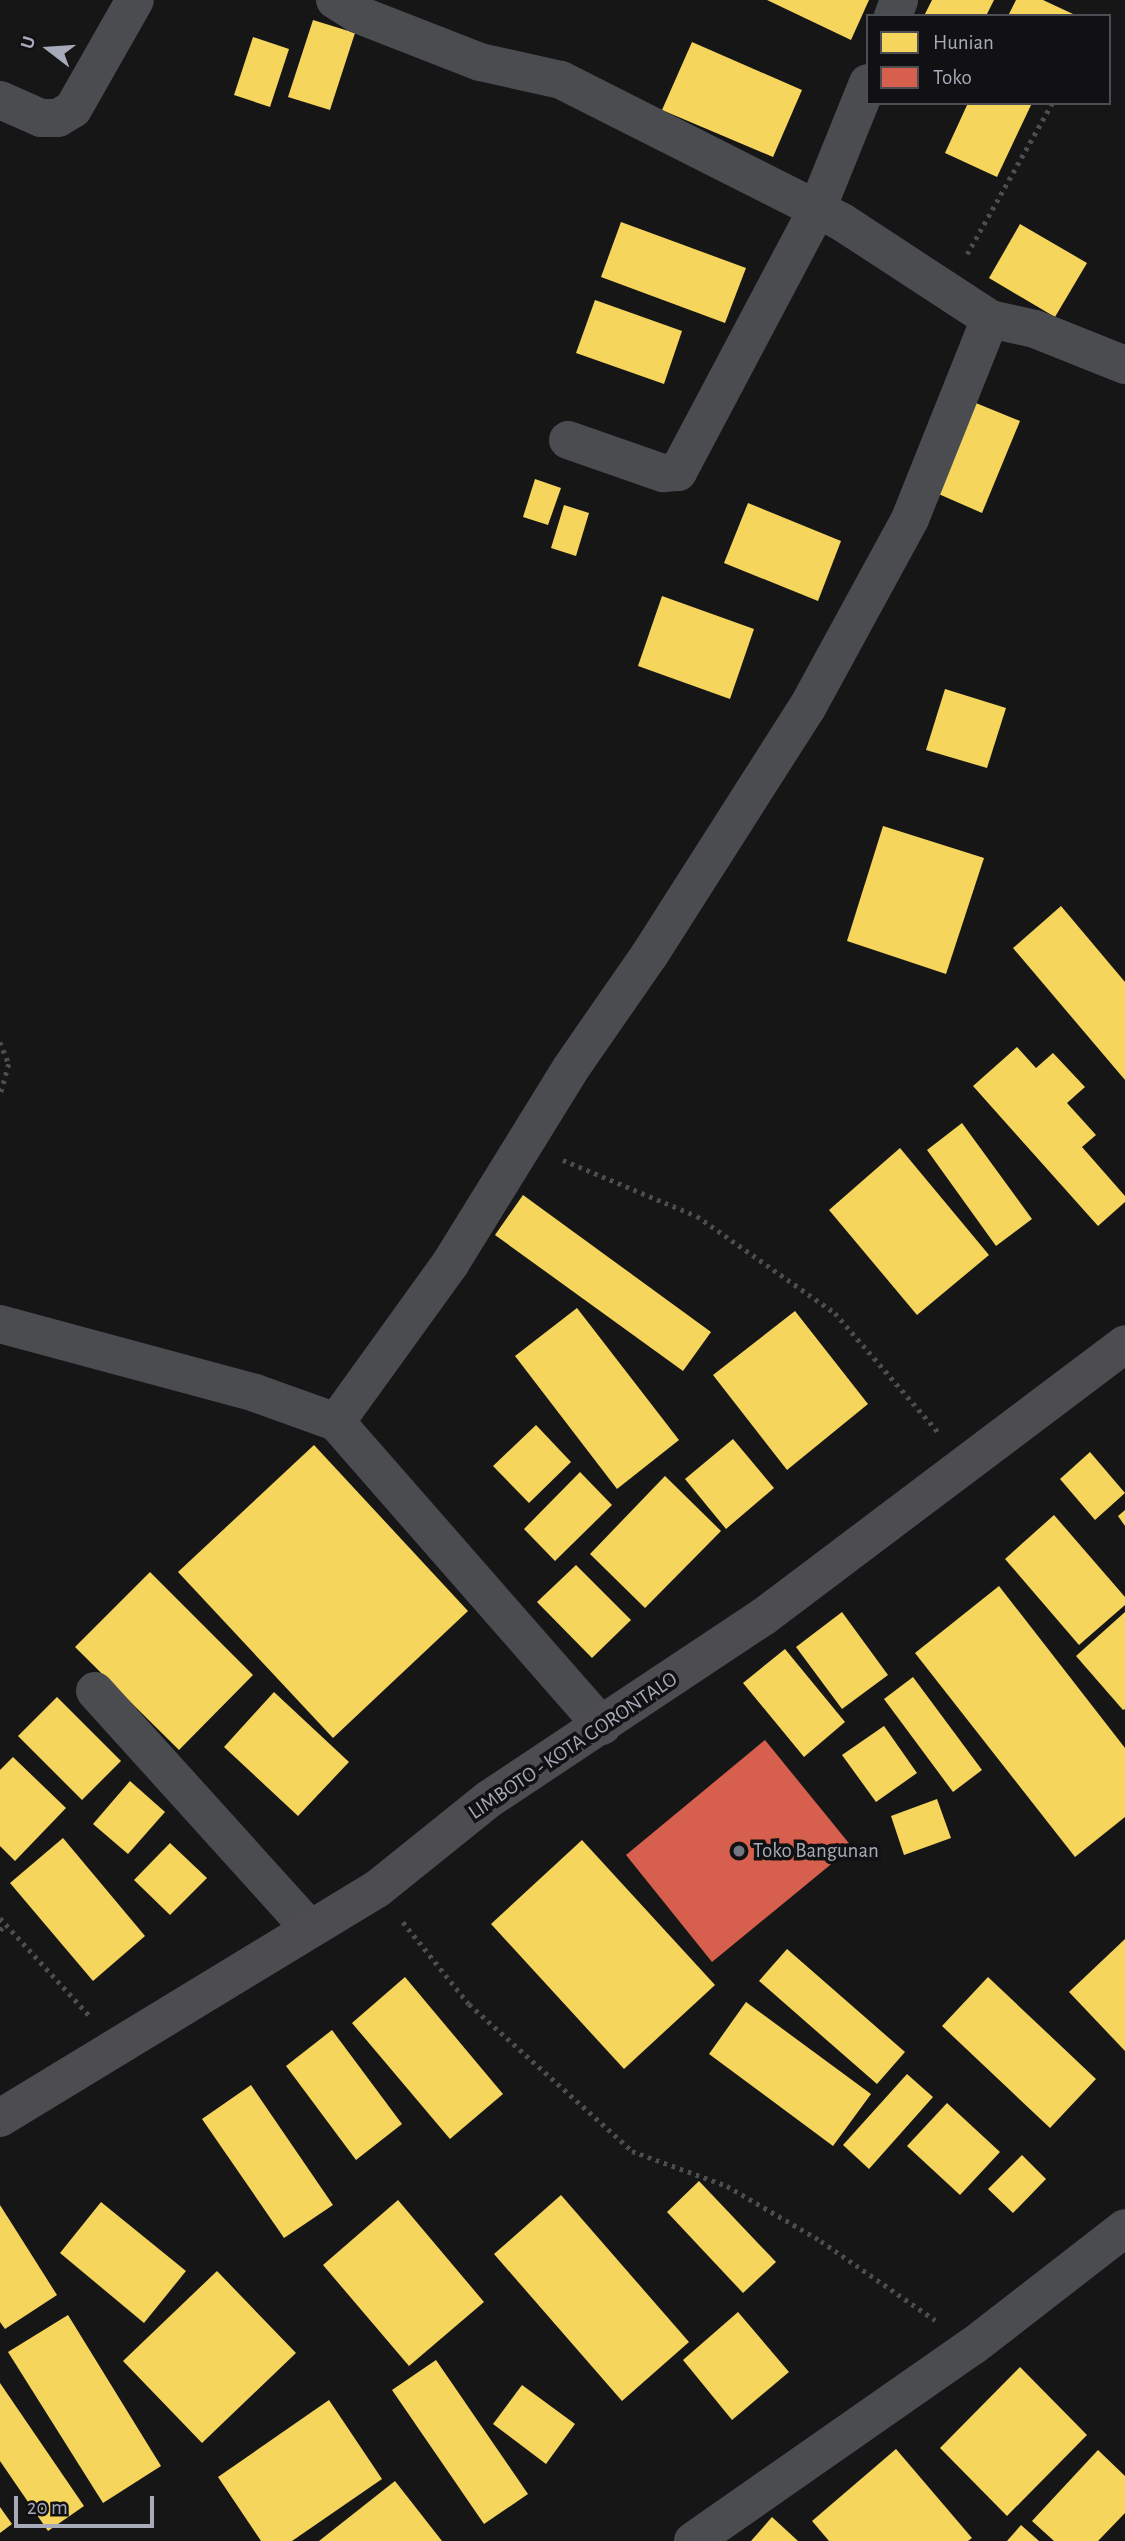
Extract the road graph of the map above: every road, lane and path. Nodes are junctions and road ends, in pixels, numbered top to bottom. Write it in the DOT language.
graph roads {
  1 [pos="135,0"];
  2 [pos="335,0"];
  3 [pos="866,88"];
  4 [pos="0,100"];
  5 [pos="1051,105"];
  6 [pos="817,209"];
  7 [pos="948,288"];
  8 [pos="990,319"];
  9 [pos="1125,365"];
  10 [pos="568,440"];
  11 [pos="0,1042"];
  12 [pos="0,1096"];
  13 [pos="558,1158"];
  14 [pos="0,1324"];
  15 [pos="1125,1344"];
  16 [pos="336,1422"];
  17 [pos="966,1464"];
  18 [pos="95,1691"];
  19 [pos="603,1726"];
  20 [pos="377,1889"];
  21 [pos="0,1918"];
  22 [pos="6,1925"];
  23 [pos="308,1927"];
  24 [pos="0,1930"];
  25 [pos="115,2044"];
  26 [pos="0,2118"];
  27 [pos="1125,2228"];
  28 [pos="973,2346"];
  29 [pos="693,2541"];
  1 -- 4 [label="street"];
  2 -- 6 [label="street"];
  3 -- 6 [label="street"];
  5 -- 7 [label="path"];
  6 -- 7 [label="street"];
  6 -- 10 [label="street"];
  7 -- 8 [label="street"];
  8 -- 9 [label="street"];
  8 -- 16 [label="street"];
  11 -- 12 [label="path"];
  13 -- 17 [label="path"];
  14 -- 16 [label="street"];
  15 -- 17 [label="highway, LIMBOTO - KOTA GORONTALO"];
  16 -- 19 [label="street"];
  17 -- 19 [label="highway, LIMBOTO - KOTA GORONTALO"];
  18 -- 23 [label="street"];
  19 -- 20 [label="highway, LIMBOTO - KOTA GORONTALO"];
  20 -- 23 [label="highway, LIMBOTO - KOTA GORONTALO"];
  20 -- 28 [label="path"];
  21 -- 22 [label="path"];
  22 -- 24 [label="path"];
  22 -- 25 [label="path"];
  23 -- 25 [label="highway, LIMBOTO - KOTA GORONTALO"];
  25 -- 26 [label="highway, LIMBOTO - KOTA GORONTALO"];
  27 -- 28 [label="street"];
  28 -- 29 [label="street"];
}
